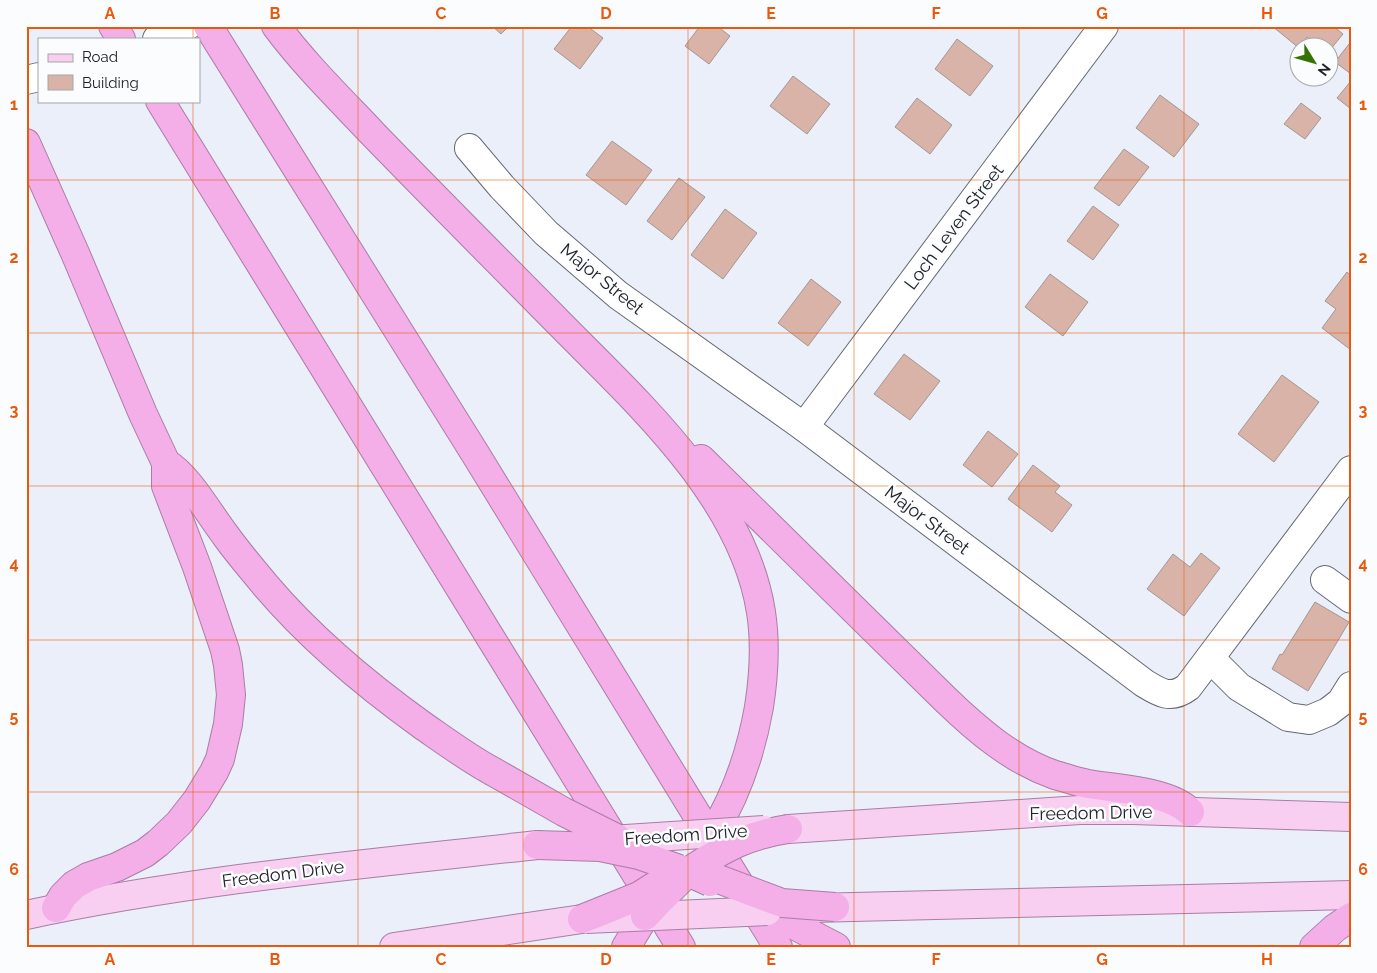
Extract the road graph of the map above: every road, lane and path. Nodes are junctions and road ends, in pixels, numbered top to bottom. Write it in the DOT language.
graph roads {
  1 [pos="113,26"];
  2 [pos="187,26"];
  3 [pos="208,26"];
  4 [pos="276,26"];
  5 [pos="1104,26"];
  6 [pos="119,38"];
  7 [pos="159,38"];
  8 [pos="161,102"];
  9 [pos="26,143"];
  10 [pos="469,148"];
  11 [pos="804,427"];
  12 [pos="663,430"];
  13 [pos="166,463"];
  14 [pos="1351,470"];
  15 [pos="1325,580"];
  16 [pos="1351,598"];
  17 [pos="1210,658"];
  18 [pos="1351,686"];
  19 [pos="1190,812"];
  20 [pos="1351,817"];
  21 [pos="788,829"];
  22 [pos="713,834"];
  23 [pos="618,839"];
  24 [pos="537,845"];
  25 [pos="686,869"];
  26 [pos="1351,895"];
  27 [pos="835,907"];
  28 [pos="56,908"];
  29 [pos="767,910"];
  30 [pos="26,915"];
  31 [pos="645,916"];
  32 [pos="1351,917"];
  33 [pos="582,919"];
  34 [pos="394,947"];
  35 [pos="626,947"];
  36 [pos="681,947"];
  37 [pos="778,947"];
  38 [pos="836,947"];
  39 [pos="1314,947"];
  1 -- 6 [label="highway"];
  2 -- 7 [label="street"];
  3 -- 37 [label="highway"];
  4 -- 12 [label="highway"];
  5 -- 11 [label="street, Loch Leven Street"];
  8 -- 36 [label="highway"];
  9 -- 13 [label="highway"];
  10 -- 11 [label="street, Major Street"];
  11 -- 17 [label="street, Major Street"];
  12 -- 19 [label="highway"];
  12 -- 22 [label="highway"];
  13 -- 23 [label="highway, bridge"];
  13 -- 28 [label="highway"];
  14 -- 17 [label="street, Major Street"];
  15 -- 16 [label="street"];
  17 -- 18 [label="street"];
  19 -- 20 [label="main road, Freedom Drive"];
  19 -- 21 [label="main road, Freedom Drive"];
  21 -- 22 [label="main road, Freedom Drive, bridge"];
  21 -- 25 [label="highway, bridge"];
  22 -- 23 [label="main road, Freedom Drive, bridge"];
  22 -- 25 [label="highway"];
  23 -- 24 [label="main road, Freedom Drive, bridge"];
  23 -- 25 [label="highway"];
  24 -- 25 [label="highway, bridge"];
  24 -- 28 [label="main road, Freedom Drive"];
  25 -- 27 [label="highway, bridge"];
  25 -- 29 [label="highway, bridge"];
  25 -- 31 [label="highway, bridge"];
  25 -- 33 [label="highway, bridge"];
  26 -- 27 [label="main road"];
  27 -- 29 [label="main road, bridge"];
  28 -- 30 [label="main road, Freedom Drive"];
  29 -- 31 [label="main road, bridge"];
  29 -- 38 [label="highway"];
  31 -- 33 [label="main road, bridge"];
  31 -- 35 [label="highway"];
  32 -- 39 [label="highway"];
  33 -- 34 [label="main road"];
}
